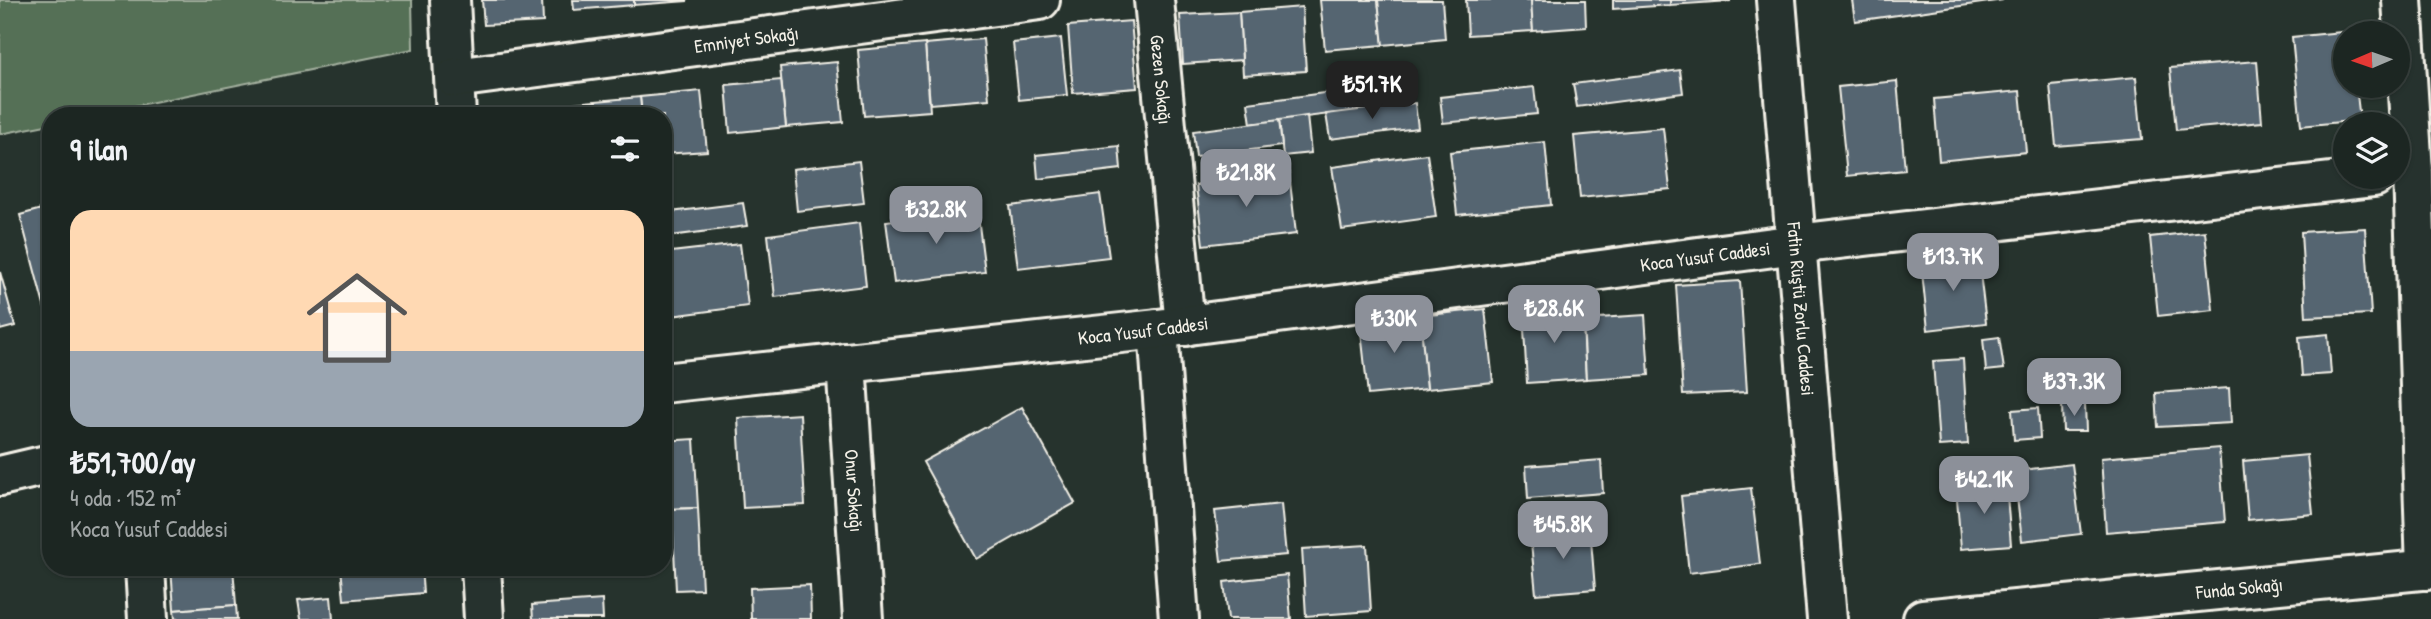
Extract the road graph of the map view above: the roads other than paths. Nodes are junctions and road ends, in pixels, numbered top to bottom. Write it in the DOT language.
graph roads {
  1 [pos="450,0"];
  2 [pos="1040,0"];
  3 [pos="1154,0"];
  4 [pos="1776,0"];
  5 [pos="2402,0"];
  6 [pos="455,97"];
  7 [pos="2414,172"];
  8 [pos="2333,182"];
  9 [pos="1796,244"];
  10 [pos="1172,328"];
  11 [pos="846,363"];
  12 [pos="672,382"];
  13 [pos="42,466"];
  14 [pos="0,476"];
  15 [pos="2429,569"];
  16 [pos="146,576"];
  17 [pos="482,576"];
  18 [pos="2153,607"];
  19 [pos="148,619"];
  20 [pos="484,619"];
  21 [pos="863,619"];
  22 [pos="1179,619"];
  23 [pos="1827,619"];
  24 [pos="1923,619"];
  1 -- 6 [label="street"];
  2 -- 6 [label="street, Emniyet Sokağı"];
  3 -- 10 [label="street, Gezen Sokağı"];
  4 -- 9 [label="street, Fatin Rüştü Zorlu Caddesi"];
  5 -- 7 [label="street"];
  7 -- 15 [label="street"];
  8 -- 9 [label="street, Koca Yusuf Caddesi"];
  9 -- 10 [label="street, Koca Yusuf Caddesi"];
  9 -- 23 [label="street, Fatin Rüştü Zorlu Caddesi"];
  10 -- 11 [label="street, Koca Yusuf Caddesi"];
  10 -- 22 [label="street, Gezen Sokağı"];
  11 -- 12 [label="street, Koca Yusuf Caddesi"];
  11 -- 21 [label="street, Onur Sokağı"];
  13 -- 14 [label="street"];
  15 -- 18 [label="street, Funda Sokağı"];
  16 -- 19 [label="street"];
  17 -- 20 [label="street"];
  18 -- 24 [label="street, Funda Sokağı"];
}
